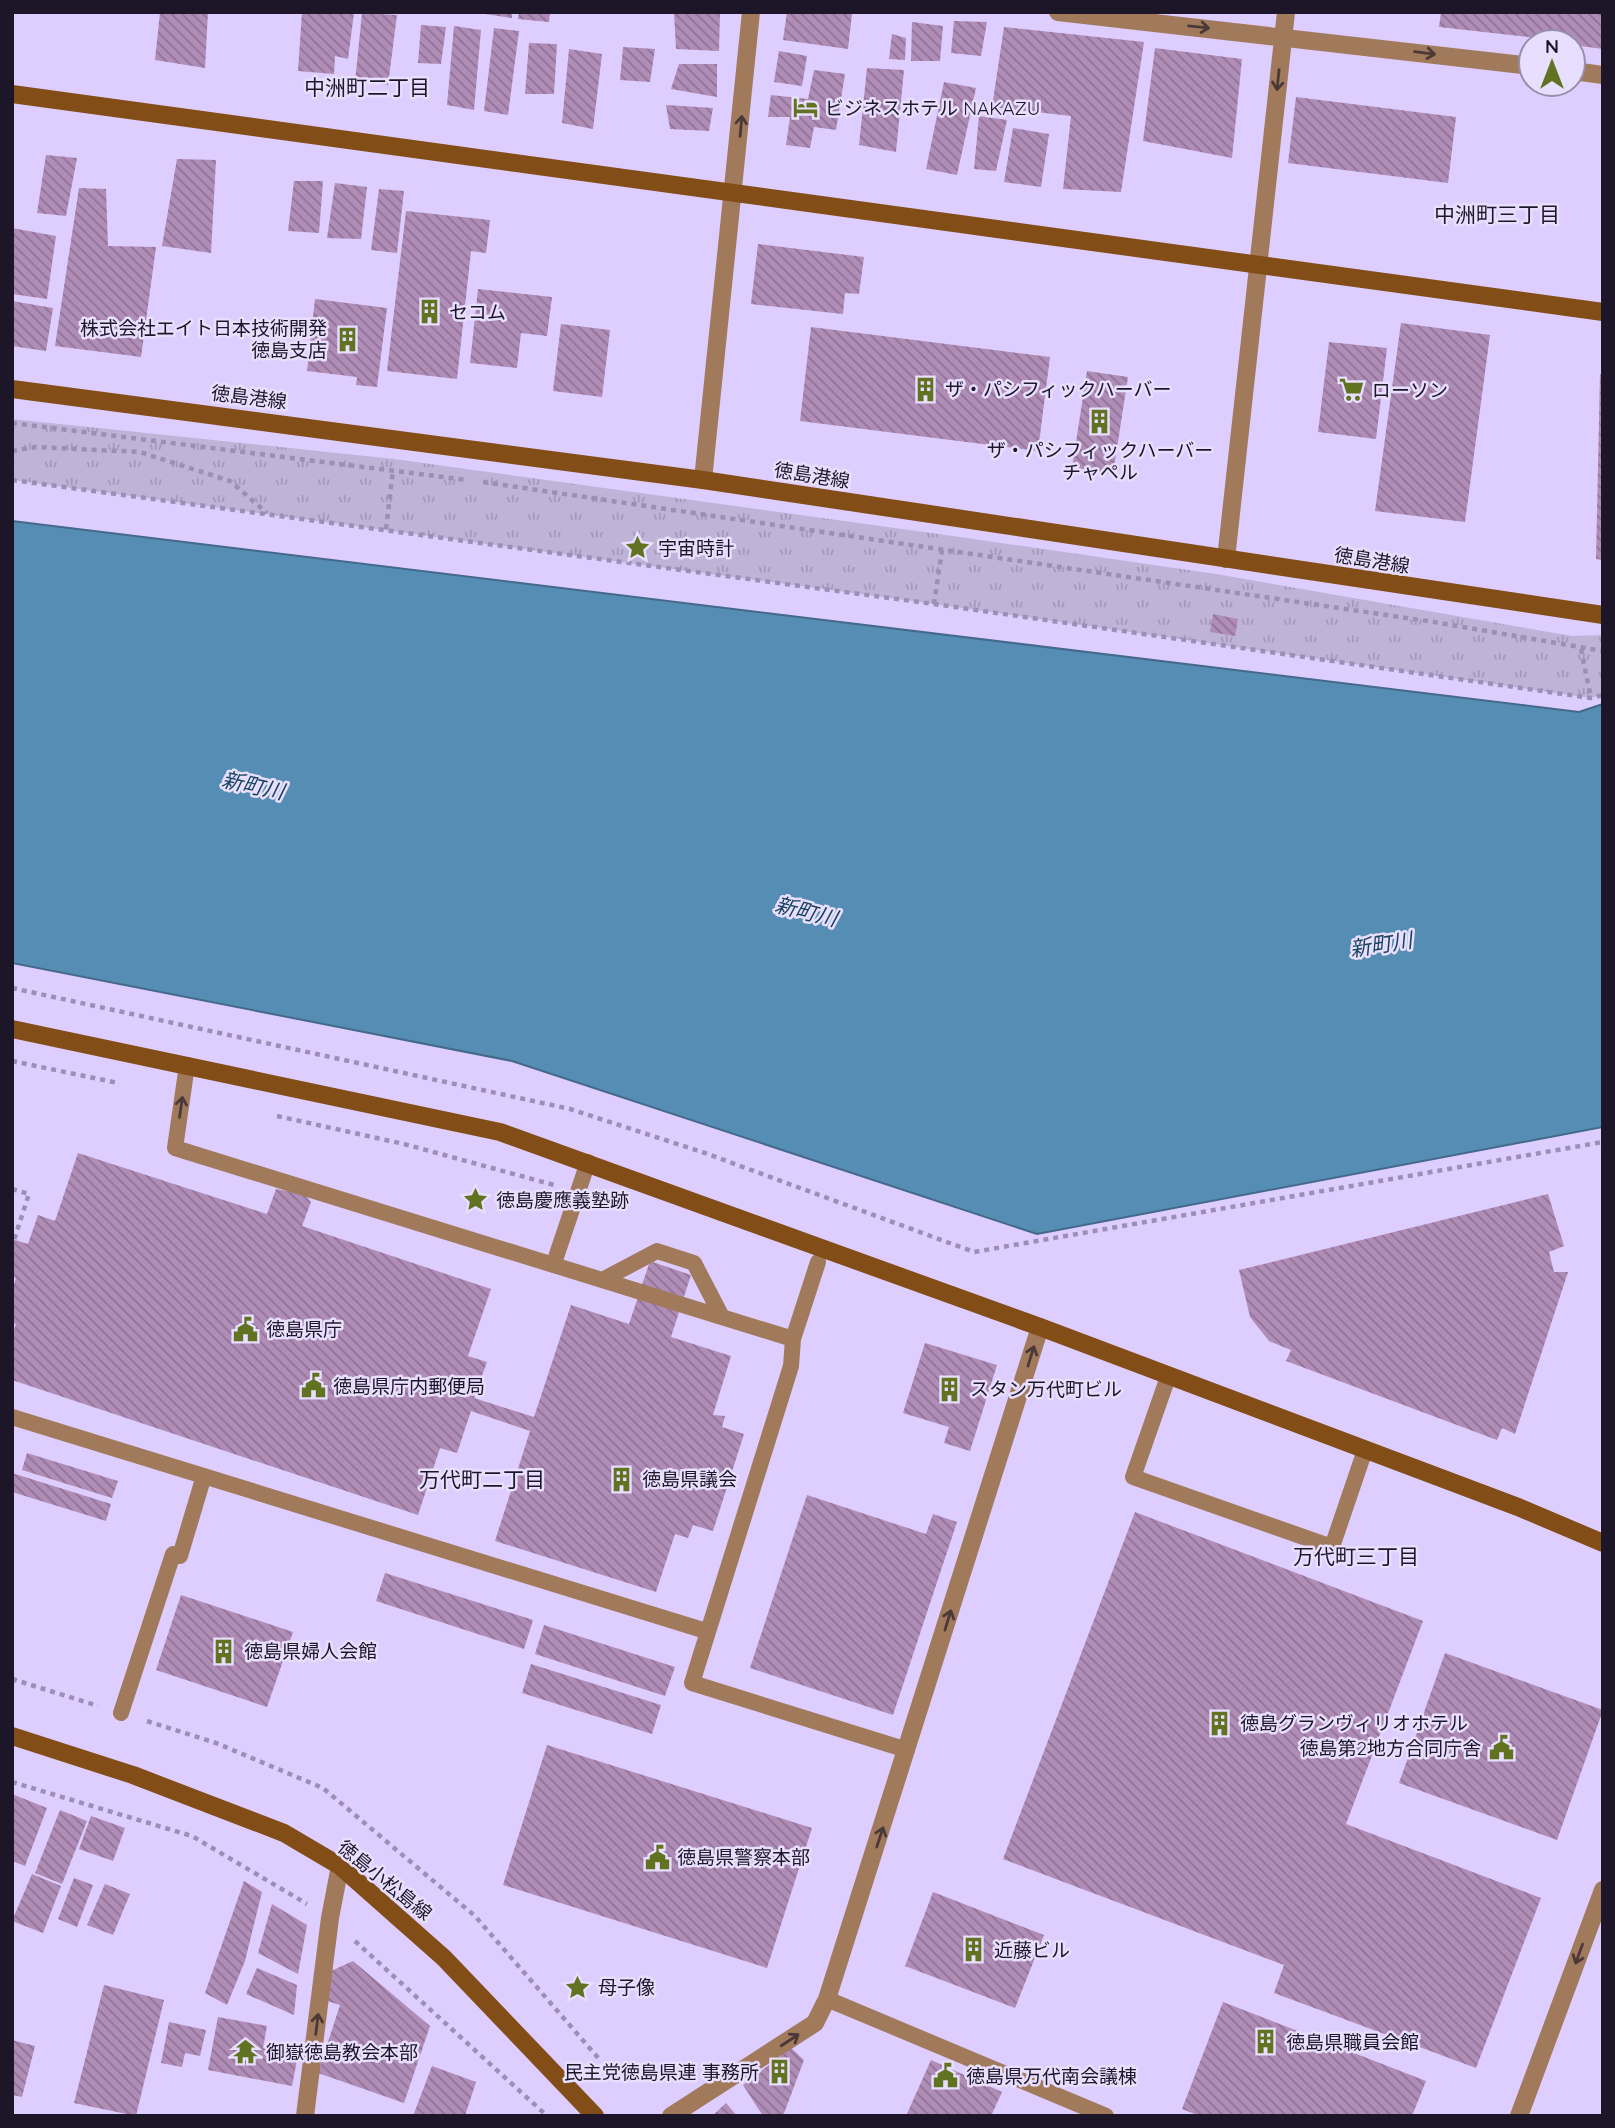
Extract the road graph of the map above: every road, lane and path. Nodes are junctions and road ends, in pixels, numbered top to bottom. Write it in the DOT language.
graph roads {
  1 [pos="751,12"];
  2 [pos="1058,12"];
  3 [pos="1286,12"];
  4 [pos="1283,36"];
  5 [pos="1517,64"];
  6 [pos="12,94"];
  7 [pos="735,194"];
  8 [pos="1258,266"];
  9 [pos="1603,312"];
  10 [pos="12,389"];
  11 [pos="12,423"];
  12 [pos="12,451"];
  13 [pos="393,470"];
  14 [pos="12,480"];
  15 [pos="704,480"];
  16 [pos="268,513"];
  17 [pos="386,529"];
  18 [pos="942,550"];
  19 [pos="1226,559"];
  20 [pos="934,604"];
  21 [pos="1603,615"];
  22 [pos="1581,649"];
  23 [pos="1603,651"];
  24 [pos="1603,695"];
  25 [pos="1591,698"];
  26 [pos="12,988"];
  27 [pos="12,1029"];
  28 [pos="187,1065"];
  29 [pos="1603,1142"];
  30 [pos="588,1162"];
  31 [pos="12,1189"];
  32 [pos="12,1246"];
  33 [pos="818,1262"];
  34 [pos="555,1263"];
  35 [pos="604,1279"];
  36 [pos="722,1317"];
  37 [pos="1040,1327"];
  38 [pos="793,1339"];
  39 [pos="1168,1377"];
  40 [pos="12,1417"];
  41 [pos="1365,1450"];
  42 [pos="203,1479"];
  43 [pos="1603,1544"];
  44 [pos="706,1631"];
  45 [pos="121,1713"];
  46 [pos="12,1736"];
  47 [pos="216,1743"];
  48 [pos="907,1749"];
  49 [pos="12,1782"];
  50 [pos="340,1866"];
  51 [pos="1603,1890"];
  52 [pos="330,1918"];
  53 [pos="827,1999"];
  54 [pos="600,2060"];
  55 [pos="545,2114"];
  56 [pos="1522,2114"];
  57 [pos="305,2116"];
  58 [pos="595,2116"];
  59 [pos="671,2116"];
  60 [pos="1106,2116"];
  7 -- 1 [label="street, one-way"];
  2 -- 4 [label="street, one-way"];
  3 -- 4 [label="street"];
  4 -- 5 [label="street, one-way"];
  4 -- 8 [label="street, one-way"];
  6 -- 7 [label="street"];
  7 -- 8 [label="street"];
  7 -- 15 [label="street"];
  8 -- 9 [label="street"];
  8 -- 19 [label="street"];
  10 -- 15 [label="street, 徳島港線"];
  11 -- 13 [label="path"];
  12 -- 16 [label="path"];
  13 -- 17 [label="path"];
  13 -- 18 [label="path"];
  14 -- 16 [label="path"];
  15 -- 19 [label="street, 徳島港線"];
  16 -- 17 [label="path"];
  17 -- 20 [label="path"];
  18 -- 20 [label="path"];
  18 -- 22 [label="path"];
  19 -- 21 [label="street, 徳島港線"];
  20 -- 25 [label="path"];
  22 -- 23 [label="path"];
  22 -- 25 [label="path"];
  24 -- 25 [label="path"];
  26 -- 29 [label="path"];
  27 -- 28 [label="street"];
  28 -- 30 [label="street"];
  34 -- 28 [label="lane, one-way"];
  30 -- 34 [label="lane"];
  30 -- 37 [label="street"];
  31 -- 32 [label="path"];
  33 -- 38 [label="lane"];
  34 -- 35 [label="lane"];
  35 -- 36 [label="lane"];
  35 -- 36 [label="lane"];
  36 -- 38 [label="lane"];
  37 -- 39 [label="street"];
  48 -- 37 [label="street, one-way"];
  38 -- 44 [label="lane"];
  39 -- 41 [label="street"];
  39 -- 41 [label="lane"];
  40 -- 42 [label="lane"];
  41 -- 43 [label="street"];
  42 -- 44 [label="lane"];
  42 -- 45 [label="lane"];
  44 -- 48 [label="lane"];
  46 -- 50 [label="street, 徳島小松島線"];
  47 -- 54 [label="path"];
  53 -- 48 [label="street, one-way"];
  49 -- 52 [label="path"];
  50 -- 52 [label="street"];
  50 -- 58 [label="street, 徳島小松島線"];
  51 -- 56 [label="street, one-way"];
  52 -- 55 [label="path"];
  57 -- 52 [label="street, one-way"];
  59 -- 53 [label="street, one-way"];
  53 -- 60 [label="lane"];
}
